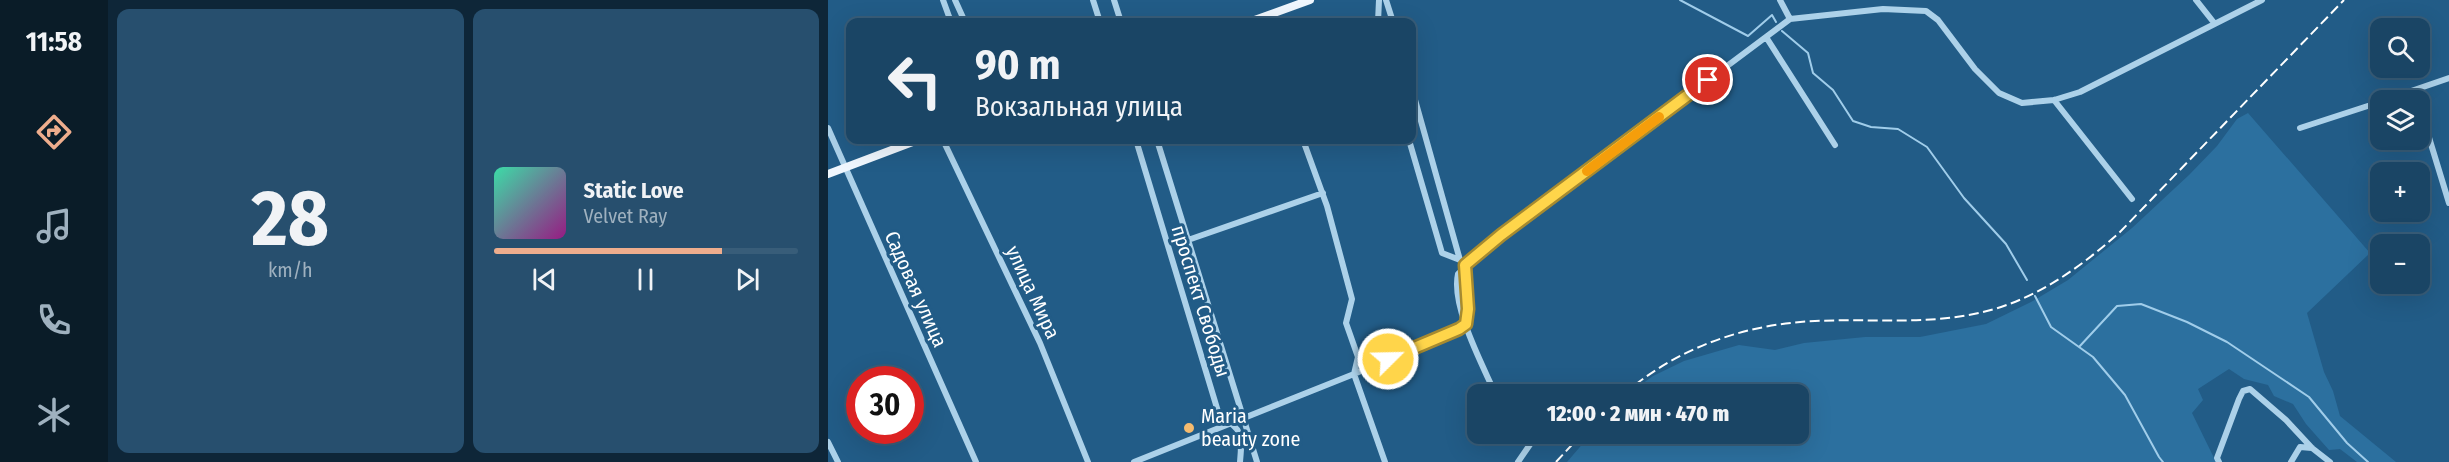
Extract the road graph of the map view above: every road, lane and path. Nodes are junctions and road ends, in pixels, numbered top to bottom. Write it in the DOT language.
graph roads {
  1 [pos="943,0"];
  2 [pos="955,0"];
  3 [pos="1093,0"];
  4 [pos="1114,0"];
  5 [pos="1310,0"];
  6 [pos="1379,0"];
  7 [pos="1386,0"];
  8 [pos="1780,0"];
  9 [pos="1882,0"];
  10 [pos="2196,0"];
  11 [pos="2262,0"];
  12 [pos="1883,9"];
  13 [pos="950,18"];
  14 [pos="963,18"];
  15 [pos="1099,18"];
  16 [pos="1120,18"];
  17 [pos="1260,18"];
  18 [pos="1378,18"];
  19 [pos="1392,18"];
  20 [pos="1790,18"];
  21 [pos="2215,24"];
  22 [pos="1766,37"];
  23 [pos="2449,78"];
  24 [pos="2417,90"];
  25 [pos="2054,100"];
  26 [pos="1416,103"];
  27 [pos="2370,105"];
  28 [pos="828,128"];
  29 [pos="2300,128"];
  30 [pos="2430,141"];
  31 [pos="908,144"];
  32 [pos="945,144"];
  33 [pos="1137,144"];
  34 [pos="1158,144"];
  35 [pos="1305,144"];
  36 [pos="1409,144"];
  37 [pos="1835,145"];
  38 [pos="845,168"];
  39 [pos="828,174"];
  40 [pos="1323,193"];
  41 [pos="2132,199"];
  42 [pos="2449,203"];
  43 [pos="1188,240"];
  44 [pos="1463,262"];
  45 [pos="1466,324"];
  46 [pos="1354,374"];
  47 [pos="1491,384"];
  48 [pos="1243,418"];
  49 [pos="1233,422"];
  50 [pos="828,442"];
  51 [pos="1530,444"];
  52 [pos="2312,448"];
  53 [pos="2218,460"];
  54 [pos="838,462"];
  55 [pos="975,462"];
  56 [pos="1088,462"];
  57 [pos="1134,462"];
  58 [pos="1240,462"];
  59 [pos="1257,462"];
  60 [pos="1385,462"];
  61 [pos="1518,462"];
  62 [pos="2291,462"];
  63 [pos="2330,462"];
  1 -- 13 [label="street"];
  2 -- 14 [label="street"];
  3 -- 15 [label="street"];
  4 -- 16 [label="street"];
  5 -- 17 [label="main road"];
  6 -- 18 [label="street"];
  7 -- 19 [label="street"];
  8 -- 20 [label="street"];
  9 -- 12 [label="street"];
  10 -- 21 [label="street"];
  11 -- 21 [label="street"];
  12 -- 20 [label="street"];
  12 -- 25 [label="street"];
  20 -- 22 [label="street"];
  21 -- 25 [label="street"];
  22 -- 37 [label="street"];
  22 -- 44 [label="street"];
  23 -- 24 [label="street"];
  25 -- 41 [label="street"];
  26 -- 44 [label="street"];
  27 -- 29 [label="street"];
  28 -- 38 [label="street, Садовая улица"];
  30 -- 42 [label="street"];
  31 -- 38 [label="main road"];
  32 -- 56 [label="street, улица Мира"];
  33 -- 49 [label="street, проспект Свободы"];
  34 -- 43 [label="street, проспект Свободы"];
  35 -- 40 [label="street"];
  36 -- 44 [label="street"];
  38 -- 39 [label="main road"];
  38 -- 55 [label="street, Садовая улица"];
  40 -- 43 [label="street"];
  40 -- 46 [label="street"];
  43 -- 48 [label="street, проспект Свободы"];
  44 -- 45 [label="street"];
  44 -- 45 [label="street"];
  45 -- 46 [label="street"];
  45 -- 47 [label="street"];
  46 -- 48 [label="street"];
  46 -- 60 [label="street"];
  48 -- 49 [label="street"];
  48 -- 59 [label="street, проспект Свободы"];
  49 -- 57 [label="street"];
  49 -- 58 [label="street, проспект Свободы"];
  50 -- 54 [label="street"];
  51 -- 61 [label="street"];
  52 -- 53 [label="street"];
  52 -- 62 [label="street"];
  52 -- 63 [label="street"];
}
